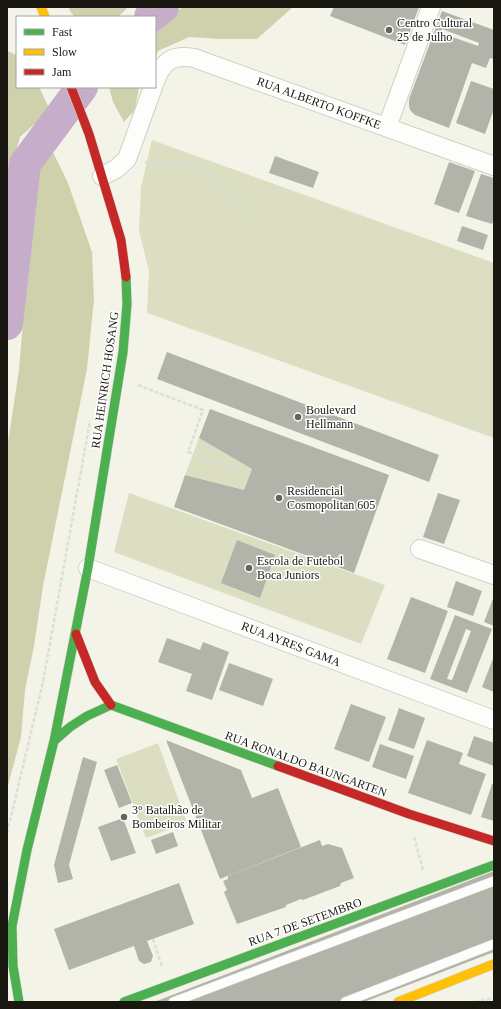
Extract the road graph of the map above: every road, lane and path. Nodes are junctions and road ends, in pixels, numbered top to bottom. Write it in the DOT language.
graph roads {
  1 [pos="431,7"];
  2 [pos="156,80"];
  3 [pos="71,88"];
  4 [pos="153,88"];
  5 [pos="387,127"];
  6 [pos="127,159"];
  7 [pos="494,166"];
  8 [pos="102,176"];
  9 [pos="252,216"];
  10 [pos="119,378"];
  11 [pos="90,419"];
  12 [pos="239,470"];
  13 [pos="420,549"];
  14 [pos="88,568"];
  15 [pos="494,575"];
  16 [pos="76,634"];
  17 [pos="111,705"];
  18 [pos="494,720"];
  19 [pos="54,741"];
  20 [pos="408,814"];
  21 [pos="7,833"];
  22 [pos="494,841"];
  23 [pos="494,864"];
  24 [pos="424,876"];
  25 [pos="494,881"];
  26 [pos="152,940"];
  27 [pos="494,944"];
  28 [pos="158,956"];
  29 [pos="494,964"];
  30 [pos="494,998"];
  31 [pos="20,1002"];
  32 [pos="124,1002"];
  33 [pos="173,1002"];
  34 [pos="345,1002"];
  35 [pos="398,1002"];
  36 [pos="475,1002"];
  1 -- 5 [label="street"];
  2 -- 5 [label="street, RUA ALBERTO KOFFKE"];
  3 -- 8 [label="main road, RUA HEINRICH HOSANG"];
  4 -- 6 [label="street"];
  5 -- 7 [label="street, RUA ALBERTO KOFFKE"];
  6 -- 8 [label="street"];
  6 -- 9 [label="path"];
  8 -- 10 [label="main road, RUA HEINRICH HOSANG"];
  10 -- 12 [label="path"];
  10 -- 14 [label="main road, RUA HEINRICH HOSANG"];
  11 -- 21 [label="path"];
  13 -- 15 [label="street"];
  14 -- 16 [label="main road, RUA HEINRICH HOSANG"];
  14 -- 18 [label="street, RUA AYRES GAMA"];
  16 -- 17 [label="main road, RUA HEINRICH HOSANG"];
  16 -- 19 [label="main road, RUA HEINRICH HOSANG"];
  17 -- 19 [label="main road"];
  17 -- 20 [label="main road, RUA RONALDO BAUNGARTEN"];
  19 -- 31 [label="main road, RUA HEINRICH HOSANG"];
  20 -- 22 [label="main road, RUA RONALDO BAUNGARTEN"];
  20 -- 24 [label="path"];
  23 -- 32 [label="main road, RUA 7 DE SETEMBRO"];
  25 -- 33 [label="lane"];
  26 -- 28 [label="path"];
  27 -- 34 [label="lane"];
  29 -- 35 [label="main road"];
  30 -- 36 [label="path"];
}
